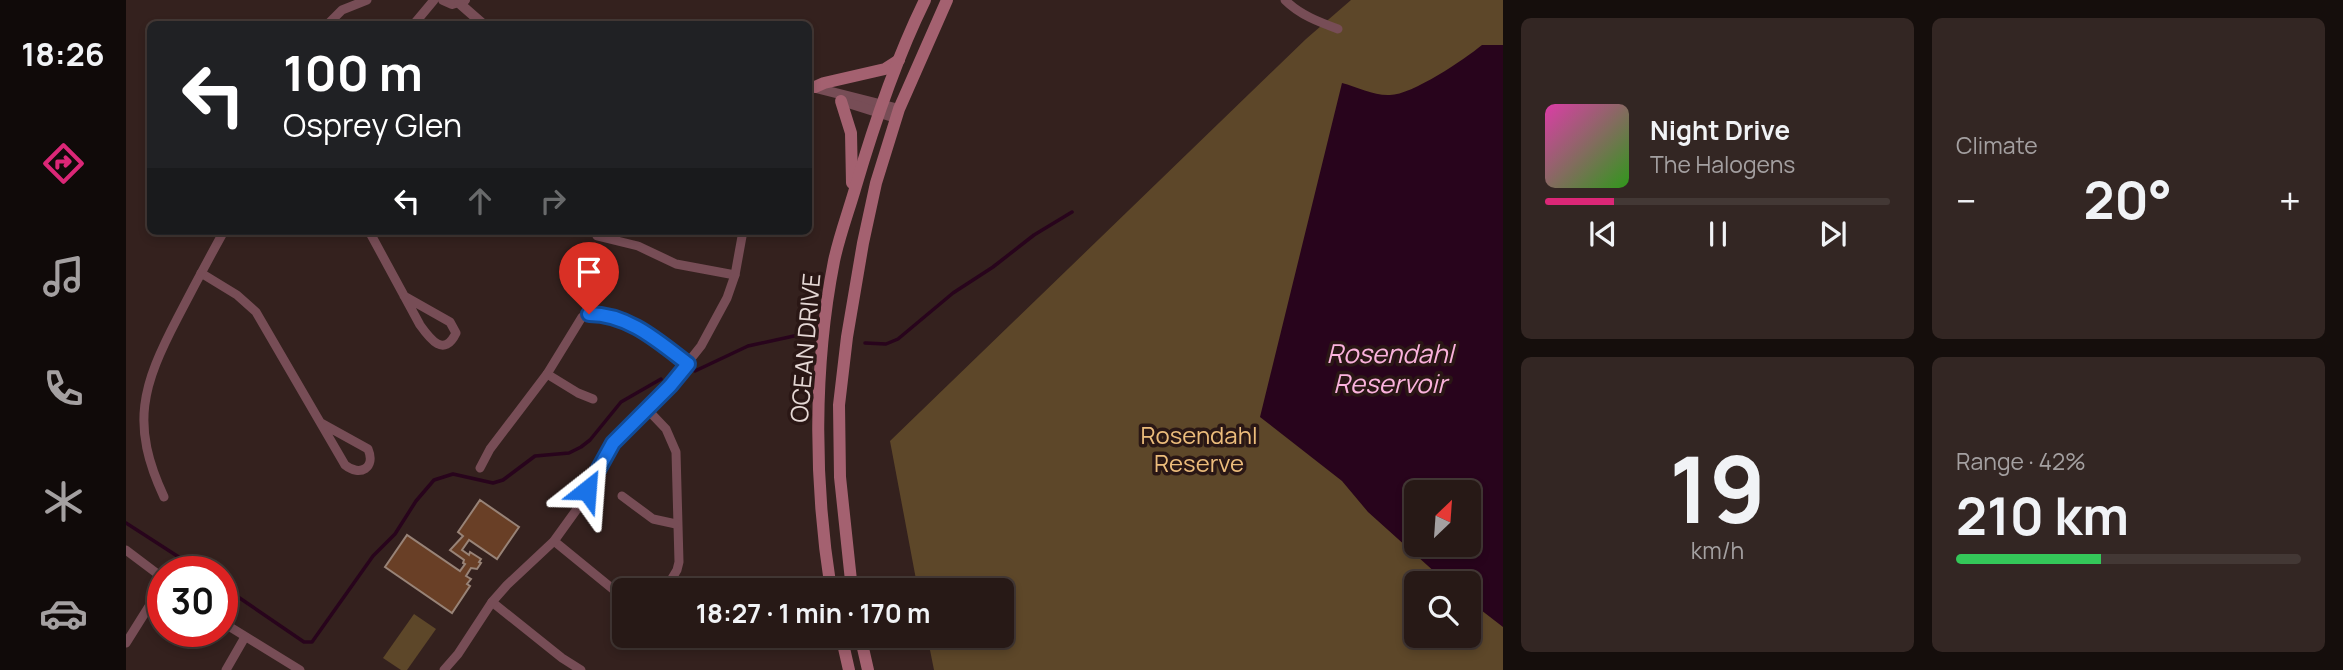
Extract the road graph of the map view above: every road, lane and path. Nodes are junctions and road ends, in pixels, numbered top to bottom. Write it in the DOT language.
graph roads {
  1 [pos="367,0"];
  2 [pos="925,0"];
  3 [pos="947,0"];
  4 [pos="1285,0"];
  5 [pos="441,1"];
  6 [pos="464,1"];
  7 [pos="331,21"];
  8 [pos="417,21"];
  9 [pos="480,21"];
  10 [pos="1338,29"];
  11 [pos="899,60"];
  12 [pos="812,88"];
  13 [pos="812,88"];
  14 [pos="812,88"];
  15 [pos="841,101"];
  16 [pos="879,108"];
  17 [pos="898,114"];
  18 [pos="853,194"];
  19 [pos="222,235"];
  20 [pos="371,235"];
  21 [pos="742,235"];
  22 [pos="597,236"];
  23 [pos="201,272"];
  24 [pos="735,275"];
  25 [pos="404,296"];
  26 [pos="688,364"];
  27 [pos="547,374"];
  28 [pos="593,399"];
  29 [pos="646,408"];
  30 [pos="321,423"];
  31 [pos="480,468"];
  32 [pos="622,496"];
  33 [pos="164,497"];
  34 [pos="676,524"];
  35 [pos="554,541"];
  36 [pos="126,550"];
  37 [pos="147,566"];
  38 [pos="672,578"];
  39 [pos="830,578"];
  40 [pos="851,578"];
  41 [pos="612,588"];
  42 [pos="492,602"];
  43 [pos="147,610"];
  44 [pos="238,632"];
  45 [pos="245,637"];
  46 [pos="126,643"];
  47 [pos="844,648"];
  48 [pos="863,648"];
  49 [pos="226,670"];
  50 [pos="300,670"];
  51 [pos="444,670"];
  52 [pos="581,670"];
  53 [pos="849,670"];
  54 [pos="868,670"];
  1 -- 7 [label="street"];
  2 -- 11 [label="main road, OCEAN DRIVE"];
  3 -- 17 [label="main road, OCEAN DRIVE"];
  4 -- 10 [label="street"];
  5 -- 6 [label="street"];
  5 -- 8 [label="street"];
  6 -- 9 [label="street"];
  11 -- 12 [label="main road"];
  11 -- 16 [label="main road, OCEAN DRIVE"];
  13 -- 15 [label="street"];
  14 -- 16 [label="street"];
  15 -- 16 [label="street"];
  15 -- 18 [label="main road"];
  16 -- 17 [label="street"];
  16 -- 18 [label="main road, OCEAN DRIVE"];
  17 -- 40 [label="main road, OCEAN DRIVE"];
  18 -- 39 [label="main road, OCEAN DRIVE"];
  19 -- 23 [label="street"];
  20 -- 25 [label="street"];
  21 -- 24 [label="street"];
  22 -- 24 [label="street"];
  23 -- 30 [label="street"];
  23 -- 33 [label="street"];
  24 -- 26 [label="street"];
  25 -- 25 [label="street"];
  26 -- 27 [label="street"];
  26 -- 29 [label="street"];
  27 -- 28 [label="street"];
  27 -- 31 [label="street"];
  29 -- 34 [label="street"];
  29 -- 35 [label="street"];
  30 -- 30 [label="street"];
  32 -- 34 [label="street"];
  34 -- 38 [label="street"];
  35 -- 41 [label="street"];
  35 -- 42 [label="street"];
  36 -- 37 [label="street"];
  42 -- 51 [label="street"];
  42 -- 52 [label="street"];
  43 -- 46 [label="street"];
  44 -- 45 [label="street"];
  45 -- 49 [label="street"];
  45 -- 50 [label="street"];
  47 -- 53 [label="main road"];
  48 -- 54 [label="main road"];
}
